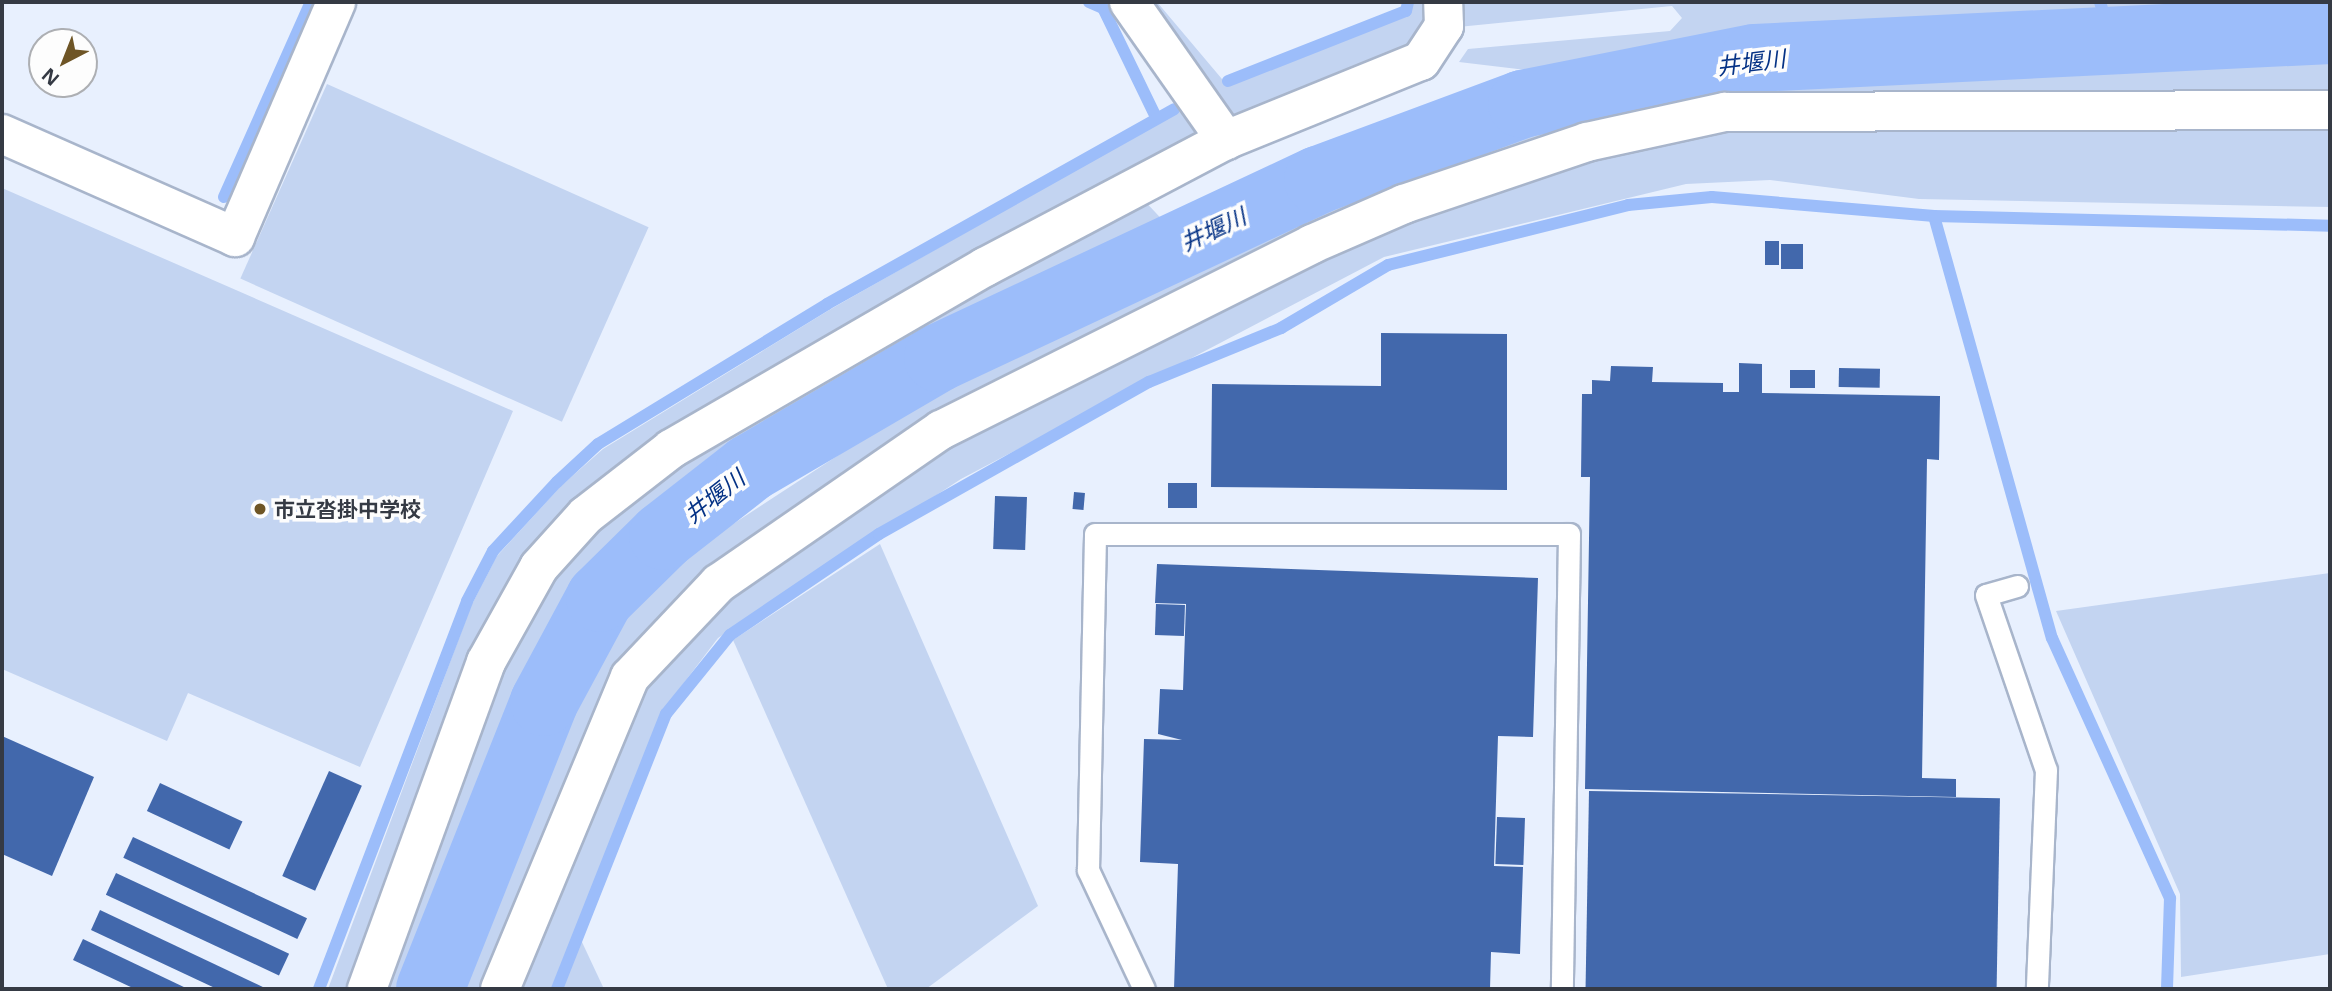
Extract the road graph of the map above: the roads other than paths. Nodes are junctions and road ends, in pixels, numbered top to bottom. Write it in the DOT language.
graph roads {
  1 [pos="336,2"];
  2 [pos="1129,2"];
  3 [pos="1443,2"];
  4 [pos="2330,110"];
  5 [pos="2,134"];
  6 [pos="1226,140"];
  7 [pos="2017,586"];
  8 [pos="367,989"];
  9 [pos="500,989"];
  10 [pos="1144,989"];
  11 [pos="1562,989"];
  12 [pos="2038,989"];
  1 -- 5 [label="street"];
  2 -- 6 [label="street"];
  3 -- 6 [label="street"];
  4 -- 9 [label="street"];
  6 -- 8 [label="street"];
  7 -- 12 [label="lane"];
  10 -- 11 [label="lane"];
}
